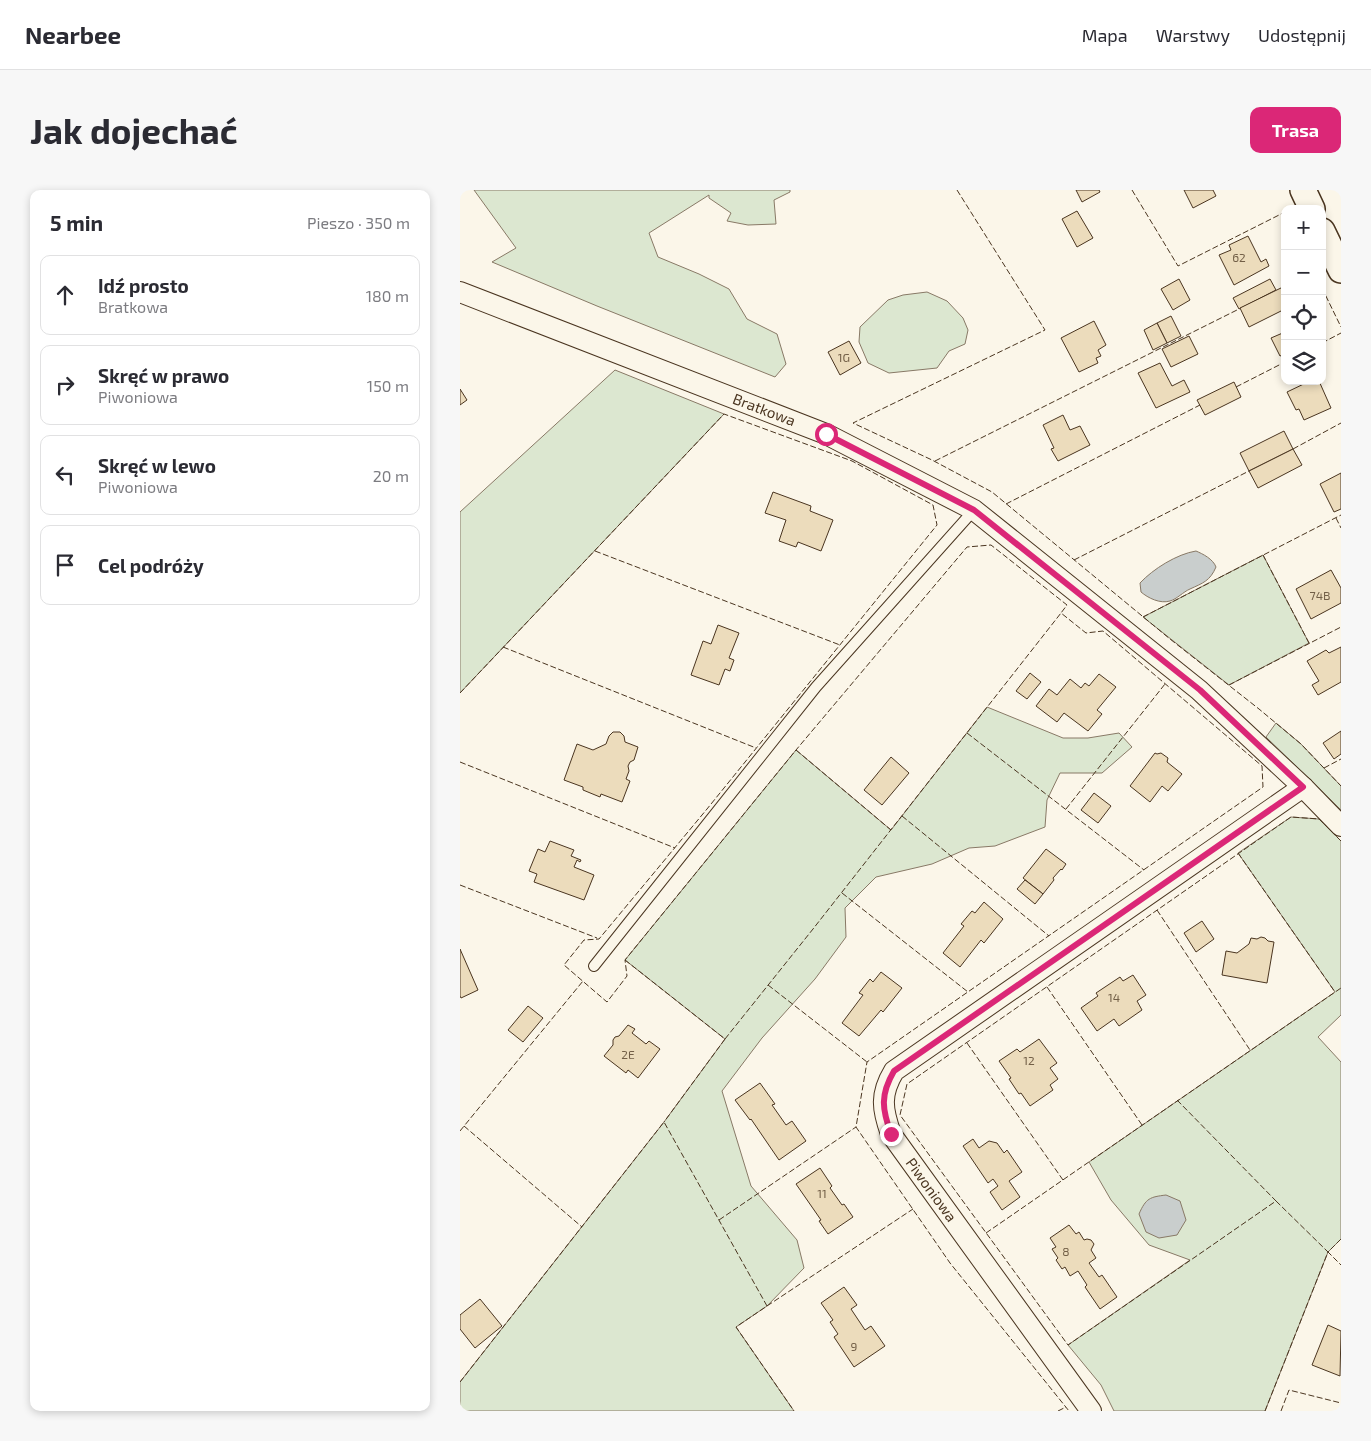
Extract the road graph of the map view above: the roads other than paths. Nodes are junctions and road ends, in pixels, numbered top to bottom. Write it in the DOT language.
graph roads {
  1 [pos="1302,190"];
  2 [pos="1310,205"];
  3 [pos="1331,239"];
  4 [pos="1341,270"];
  5 [pos="460,292"];
  6 [pos="974,510"];
  7 [pos="1303,787"];
  8 [pos="1341,826"];
  9 [pos="594,966"];
  10 [pos="1091,1411"];
  1 -- 2 [label="street"];
  3 -- 4 [label="street"];
  5 -- 6 [label="street, Bratkowa"];
  6 -- 7 [label="street, Bratkowa"];
  6 -- 9 [label="lane"];
  7 -- 8 [label="street, Bratkowa"];
  7 -- 10 [label="street, Piwoniowa"];
}
